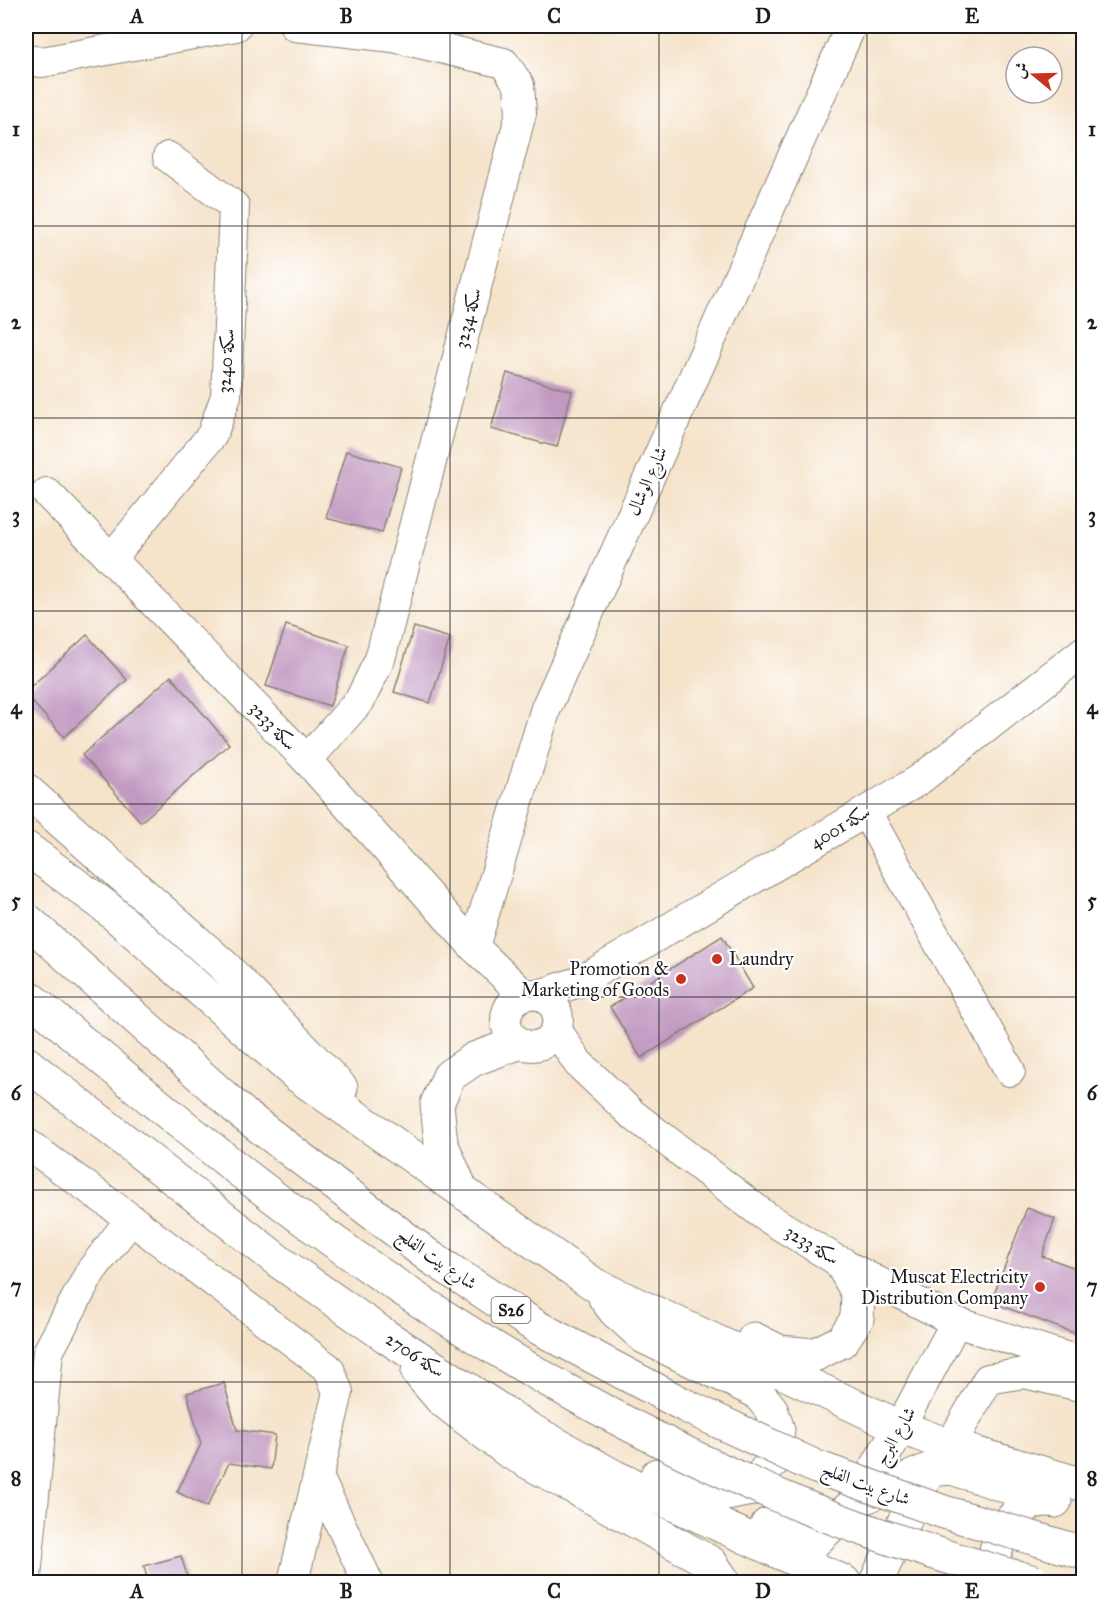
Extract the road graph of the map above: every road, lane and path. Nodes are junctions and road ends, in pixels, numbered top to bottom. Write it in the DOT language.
graph roads {
  1 [pos="236,26"];
  2 [pos="295,26"];
  3 [pos="851,26"];
  4 [pos="395,31"];
  5 [pos="26,60"];
  6 [pos="168,157"];
  7 [pos="47,493"];
  8 [pos="111,559"];
  9 [pos="1083,651"];
  10 [pos="306,760"];
  11 [pos="26,790"];
  12 [pos="866,812"];
  13 [pos="26,848"];
  14 [pos="26,919"];
  15 [pos="483,957"];
  16 [pos="26,995"];
  17 [pos="534,1018"];
  18 [pos="1010,1071"];
  19 [pos="34,1072"];
  20 [pos="26,1143"];
  21 [pos="398,1148"];
  22 [pos="461,1190"];
  23 [pos="131,1219"];
  24 [pos="841,1263"];
  25 [pos="607,1291"];
  26 [pos="956,1322"];
  27 [pos="387,1337"];
  28 [pos="37,1348"];
  29 [pos="1083,1363"];
  30 [pos="1083,1387"];
  31 [pos="900,1427"];
  32 [pos="530,1429"];
  33 [pos="950,1446"];
  34 [pos="928,1470"];
  35 [pos="318,1477"];
  36 [pos="1083,1485"];
  37 [pos="686,1489"];
  38 [pos="1044,1498"];
  39 [pos="858,1500"];
  40 [pos="1083,1508"];
  41 [pos="1083,1553"];
  42 [pos="26,1577"];
  43 [pos="828,1579"];
  44 [pos="293,1582"];
  45 [pos="368,1582"];
  46 [pos="724,1582"];
  47 [pos="876,1582"];
  48 [pos="993,1582"];
  49 [pos="1034,1582"];
  1 -- 5 [label="street"];
  2 -- 4 [label="street, سكة 3234"];
  3 -- 15 [label="street, شارع الوشال"];
  4 -- 10 [label="street, سكة 3234"];
  6 -- 8 [label="street, سكة 3240"];
  7 -- 8 [label="street, سكة 3233"];
  8 -- 10 [label="street, سكة 3233"];
  9 -- 12 [label="street, سكة 4001"];
  10 -- 15 [label="street, سكة 3233"];
  11 -- 21 [label="main road"];
  12 -- 17 [label="street, سكة 4001"];
  12 -- 18 [label="street"];
  13 -- 21 [label="main road"];
  14 -- 41 [label="main road, شارع بيت الفلج / S26, bridge"];
  15 -- 17 [label="street, سكة 3233"];
  16 -- 49 [label="main road, S26, bridge"];
  17 -- 22 [label="main road"];
  17 -- 24 [label="street, سكة 3233"];
  19 -- 27 [label="main road, سكة 2706"];
  20 -- 23 [label="street"];
  21 -- 22 [label="main road"];
  22 -- 25 [label="main road"];
  23 -- 28 [label="street"];
  23 -- 35 [label="street"];
  24 -- 25 [label="main road"];
  24 -- 26 [label="street, سكة 3233"];
  25 -- 31 [label="main road"];
  25 -- 37 [label="main road"];
  26 -- 29 [label="street, سكة 3233"];
  26 -- 31 [label="street, شارع البرج"];
  27 -- 32 [label="main road, سكة 2706"];
  27 -- 46 [label="main road"];
  28 -- 42 [label="street"];
  30 -- 33 [label="street"];
  31 -- 33 [label="main road"];
  31 -- 39 [label="main road, شارع البرج"];
  32 -- 37 [label="main road"];
  32 -- 43 [label="main road, سكة 2706"];
  33 -- 34 [label="main road"];
  33 -- 36 [label="main road"];
  34 -- 38 [label="main road"];
  34 -- 39 [label="main road"];
  34 -- 47 [label="main road"];
  35 -- 44 [label="street"];
  35 -- 45 [label="street"];
  37 -- 39 [label="main road"];
  38 -- 40 [label="main road"];
  38 -- 48 [label="main road"];
  39 -- 43 [label="main road, شارع البرج"];
}
